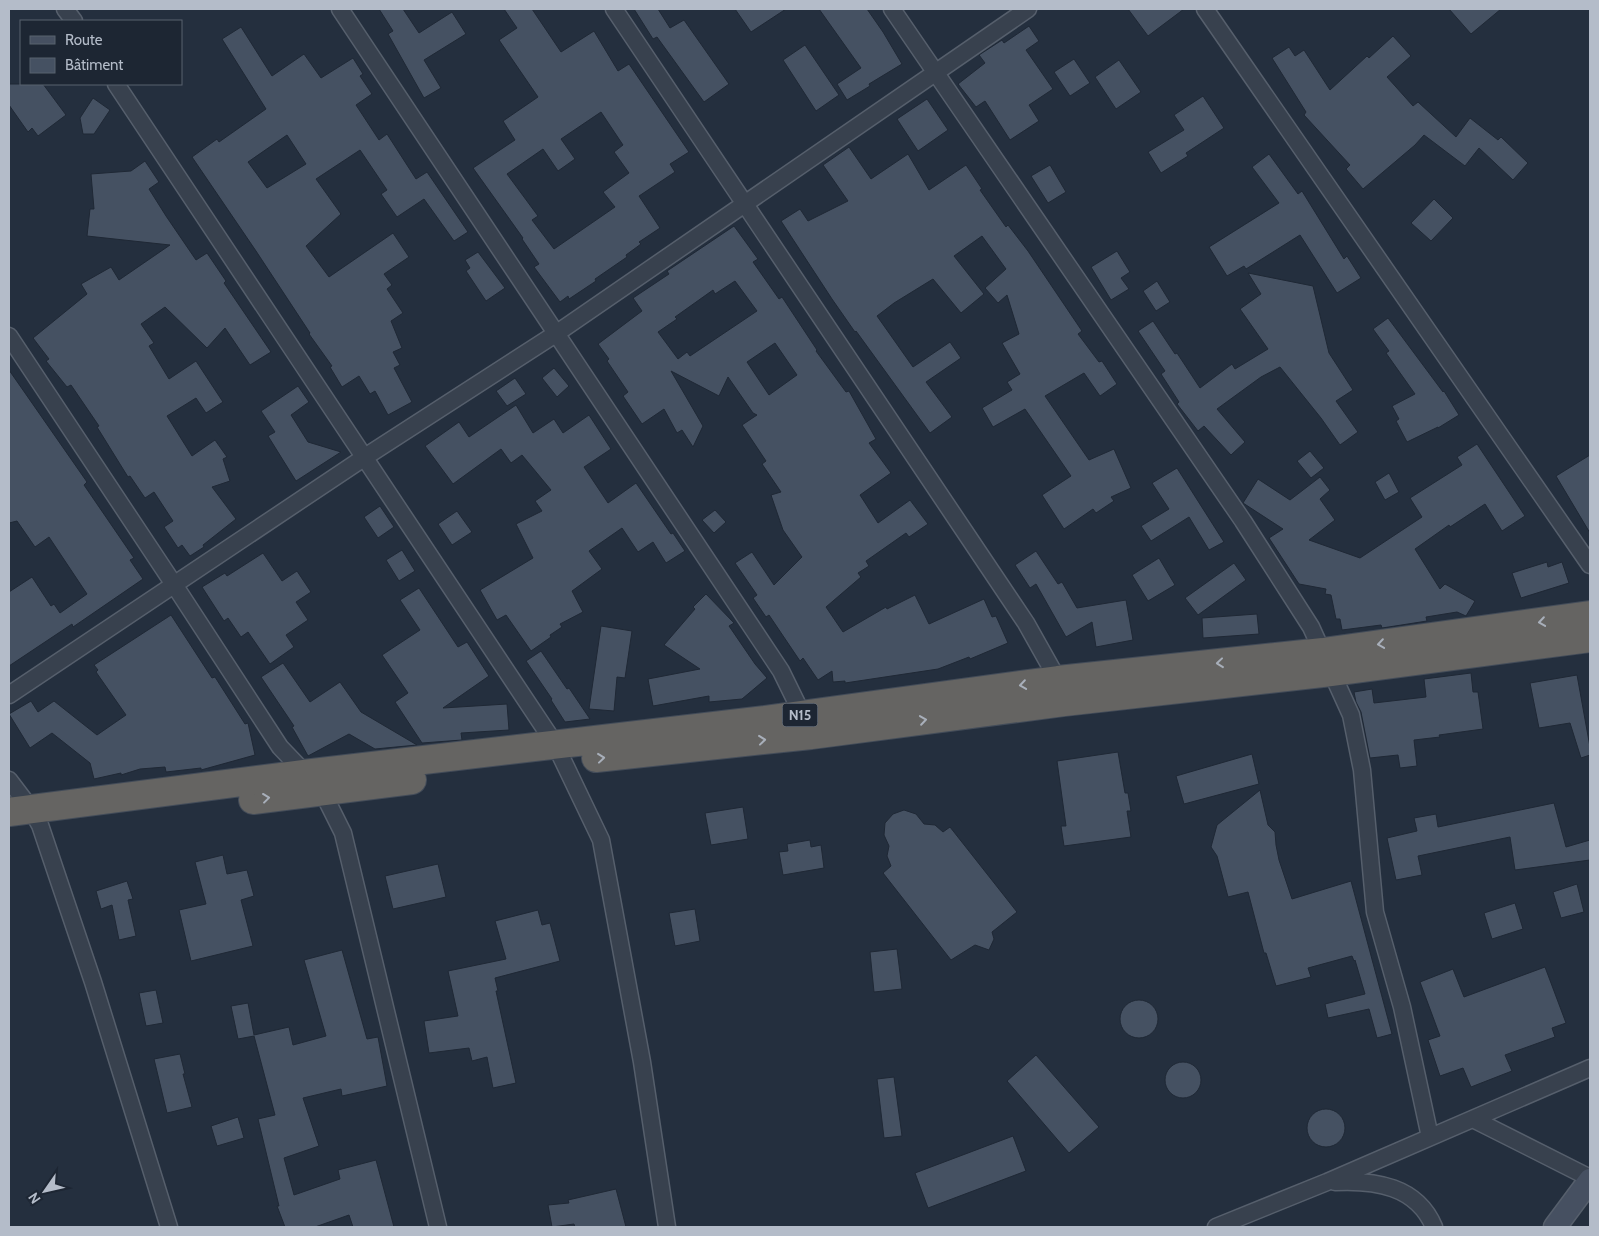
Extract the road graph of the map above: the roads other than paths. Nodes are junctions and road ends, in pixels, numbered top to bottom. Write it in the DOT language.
graph roads {
  1 [pos="66,9"];
  2 [pos="340,9"];
  3 [pos="614,9"];
  4 [pos="892,9"];
  5 [pos="1028,9"];
  6 [pos="1205,9"];
  7 [pos="73,20"];
  8 [pos="936,72"];
  9 [pos="117,85"];
  10 [pos="745,204"];
  11 [pos="557,333"];
  12 [pos="9,336"];
  13 [pos="365,458"];
  14 [pos="1590,565"];
  15 [pos="175,586"];
  16 [pos="1590,615"];
  17 [pos="1590,638"];
  18 [pos="1327,662"];
  19 [pos="1061,691"];
  20 [pos="9,695"];
  21 [pos="807,725"];
  22 [pos="560,752"];
  23 [pos="9,780"];
  24 [pos="313,783"];
  25 [pos="26,815"];
  26 [pos="9,830"];
  27 [pos="1590,1068"];
  28 [pos="1472,1119"];
  29 [pos="1430,1137"];
  30 [pos="1590,1179"];
  31 [pos="1326,1182"];
  32 [pos="169,1227"];
  33 [pos="438,1227"];
  34 [pos="667,1227"];
  35 [pos="1216,1227"];
  36 [pos="1434,1227"];
  37 [pos="1555,1227"];
  1 -- 7 [label="street"];
  2 -- 11 [label="street"];
  3 -- 10 [label="street"];
  4 -- 8 [label="street"];
  5 -- 8 [label="street"];
  6 -- 14 [label="street"];
  8 -- 10 [label="street"];
  8 -- 18 [label="street"];
  9 -- 13 [label="street"];
  10 -- 11 [label="street"];
  10 -- 19 [label="street"];
  11 -- 13 [label="street"];
  11 -- 21 [label="street"];
  12 -- 15 [label="street"];
  13 -- 15 [label="street"];
  13 -- 22 [label="street"];
  15 -- 20 [label="street"];
  15 -- 24 [label="street"];
  16 -- 18 [label="highway, N15, one-way"];
  17 -- 18 [label="highway, N15"];
  18 -- 19 [label="highway, N15"];
  18 -- 29 [label="street"];
  19 -- 21 [label="highway, N15"];
  21 -- 22 [label="highway, N15"];
  22 -- 24 [label="highway, N15"];
  22 -- 34 [label="street"];
  23 -- 25 [label="street"];
  24 -- 25 [label="highway, N15"];
  24 -- 33 [label="street"];
  25 -- 26 [label="highway, N15"];
  25 -- 32 [label="street"];
  27 -- 28 [label="street"];
  28 -- 29 [label="street"];
  28 -- 30 [label="street"];
  29 -- 31 [label="street"];
  30 -- 37 [label="main road"];
  31 -- 35 [label="street"];
  31 -- 36 [label="street"];
}
